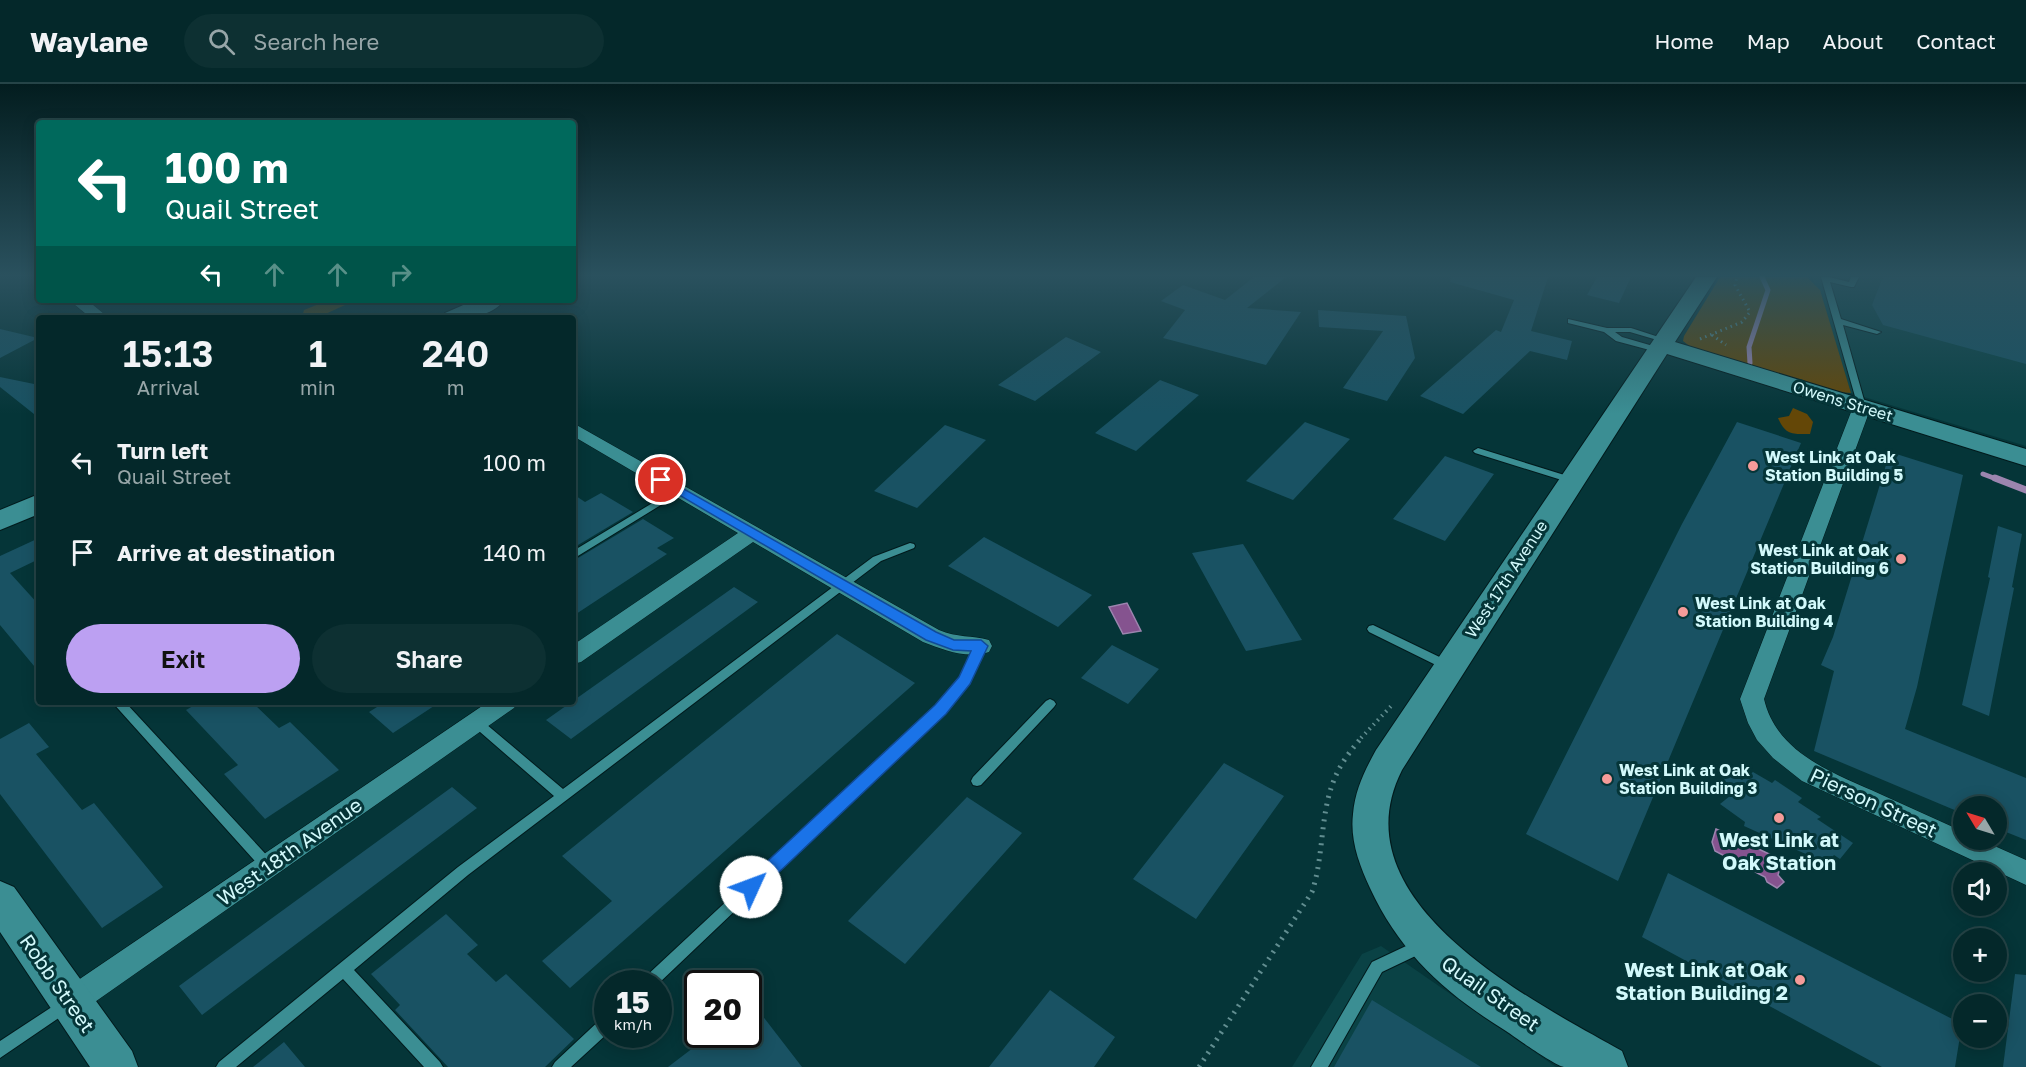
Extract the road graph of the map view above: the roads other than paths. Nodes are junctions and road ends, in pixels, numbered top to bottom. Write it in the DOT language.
graph roads {
  1 [pos="1578,323"];
  2 [pos="1676,323"];
  3 [pos="1839,323"];
  4 [pos="1845,323"];
  5 [pos="1877,332"];
  6 [pos="1661,345"];
  7 [pos="1862,407"];
  8 [pos="576,430"];
  9 [pos="1478,451"];
  10 [pos="2026,458"];
  11 [pos="1571,480"];
  12 [pos="679,490"];
  13 [pos="36,504"];
  14 [pos="0,521"];
  15 [pos="752,533"];
  16 [pos="910,546"];
  17 [pos="576,554"];
  18 [pos="843,585"];
  19 [pos="1373,629"];
  20 [pos="981,646"];
  21 [pos="576,654"];
  22 [pos="1449,666"];
  23 [pos="1050,704"];
  24 [pos="120,705"];
  25 [pos="502,705"];
  26 [pos="476,722"];
  27 [pos="977,781"];
  28 [pos="563,796"];
  29 [pos="268,866"];
  30 [pos="2026,873"];
  31 [pos="1394,898"];
  32 [pos="0,899"];
  33 [pos="1426,944"];
  34 [pos="344,970"];
  35 [pos="663,970"];
  36 [pos="72,1001"];
  37 [pos="594,1035"];
  38 [pos="0,1050"];
  39 [pos="116,1067"];
  40 [pos="224,1067"];
  41 [pos="435,1067"];
  42 [pos="560,1067"];
  43 [pos="1319,1067"];
  44 [pos="1606,1067"];
  1 -- 6 [label="lane"];
  2 -- 6 [label="street, West 17th Avenue"];
  3 -- 7 [label="lane"];
  4 -- 5 [label="lane"];
  6 -- 7 [label="street, Owens Street"];
  6 -- 11 [label="street, West 17th Avenue"];
  7 -- 10 [label="street, Owens Street"];
  7 -- 30 [label="street, Pierson Street"];
  8 -- 12 [label="street"];
  9 -- 11 [label="lane"];
  11 -- 22 [label="street, West 17th Avenue"];
  12 -- 15 [label="street"];
  12 -- 17 [label="lane"];
  13 -- 14 [label="street"];
  15 -- 18 [label="street"];
  15 -- 21 [label="street"];
  16 -- 18 [label="lane"];
  18 -- 20 [label="street"];
  18 -- 28 [label="lane"];
  19 -- 22 [label="lane"];
  20 -- 35 [label="lane"];
  22 -- 31 [label="street, West 17th Avenue"];
  23 -- 27 [label="lane"];
  24 -- 29 [label="lane"];
  25 -- 26 [label="street, West 18th Avenue"];
  26 -- 28 [label="lane"];
  26 -- 29 [label="street, West 18th Avenue"];
  28 -- 34 [label="lane"];
  29 -- 36 [label="street, West 18th Avenue"];
  31 -- 33 [label="street, Quail Street"];
  32 -- 36 [label="street, Robb Street"];
  33 -- 43 [label="lane"];
  33 -- 44 [label="street, Quail Street"];
  34 -- 40 [label="lane"];
  34 -- 41 [label="lane"];
  36 -- 38 [label="lane"];
  36 -- 39 [label="street, Robb Street"];
  37 -- 42 [label="lane"];
}
